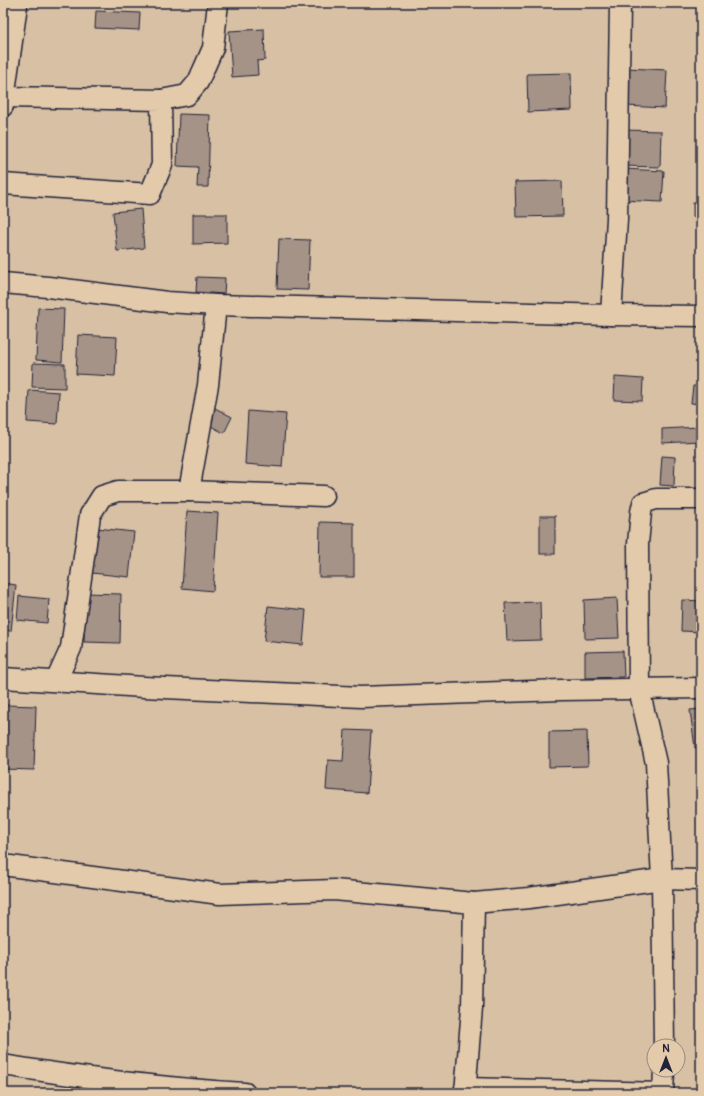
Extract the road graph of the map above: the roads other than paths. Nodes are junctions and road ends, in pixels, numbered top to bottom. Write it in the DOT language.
graph roads {
  1 [pos="218,3"];
  2 [pos="620,3"];
  3 [pos="12,4"];
  4 [pos="161,100"];
  5 [pos="3,101"];
  6 [pos="3,184"];
  7 [pos="3,283"];
  8 [pos="216,305"];
  9 [pos="611,316"];
  10 [pos="701,316"];
  11 [pos="189,491"];
  12 [pos="324,496"];
  13 [pos="701,499"];
  14 [pos="3,678"];
  15 [pos="56,681"];
  16 [pos="701,688"];
  17 [pos="639,689"];
  18 [pos="3,865"];
  19 [pos="662,879"];
  20 [pos="701,880"];
  21 [pos="474,903"];
  22 [pos="664,1038"];
  23 [pos="3,1066"];
  24 [pos="664,1078"];
  25 [pos="465,1091"];
  26 [pos="245,1093"];
  27 [pos="663,1093"];
  1 -- 4 [label="street"];
  2 -- 9 [label="street"];
  3 -- 5 [label="street"];
  4 -- 5 [label="street"];
  4 -- 6 [label="street"];
  7 -- 8 [label="street"];
  8 -- 9 [label="street"];
  8 -- 11 [label="street"];
  9 -- 10 [label="street"];
  11 -- 12 [label="street"];
  11 -- 15 [label="street"];
  13 -- 17 [label="street"];
  14 -- 15 [label="street"];
  15 -- 17 [label="street"];
  16 -- 17 [label="street"];
  17 -- 19 [label="street"];
  18 -- 21 [label="street"];
  19 -- 20 [label="street"];
  19 -- 21 [label="street"];
  19 -- 22 [label="street"];
  21 -- 25 [label="street"];
  23 -- 26 [label="street"];
  24 -- 27 [label="street"];
  25 -- 27 [label="street"];
}
